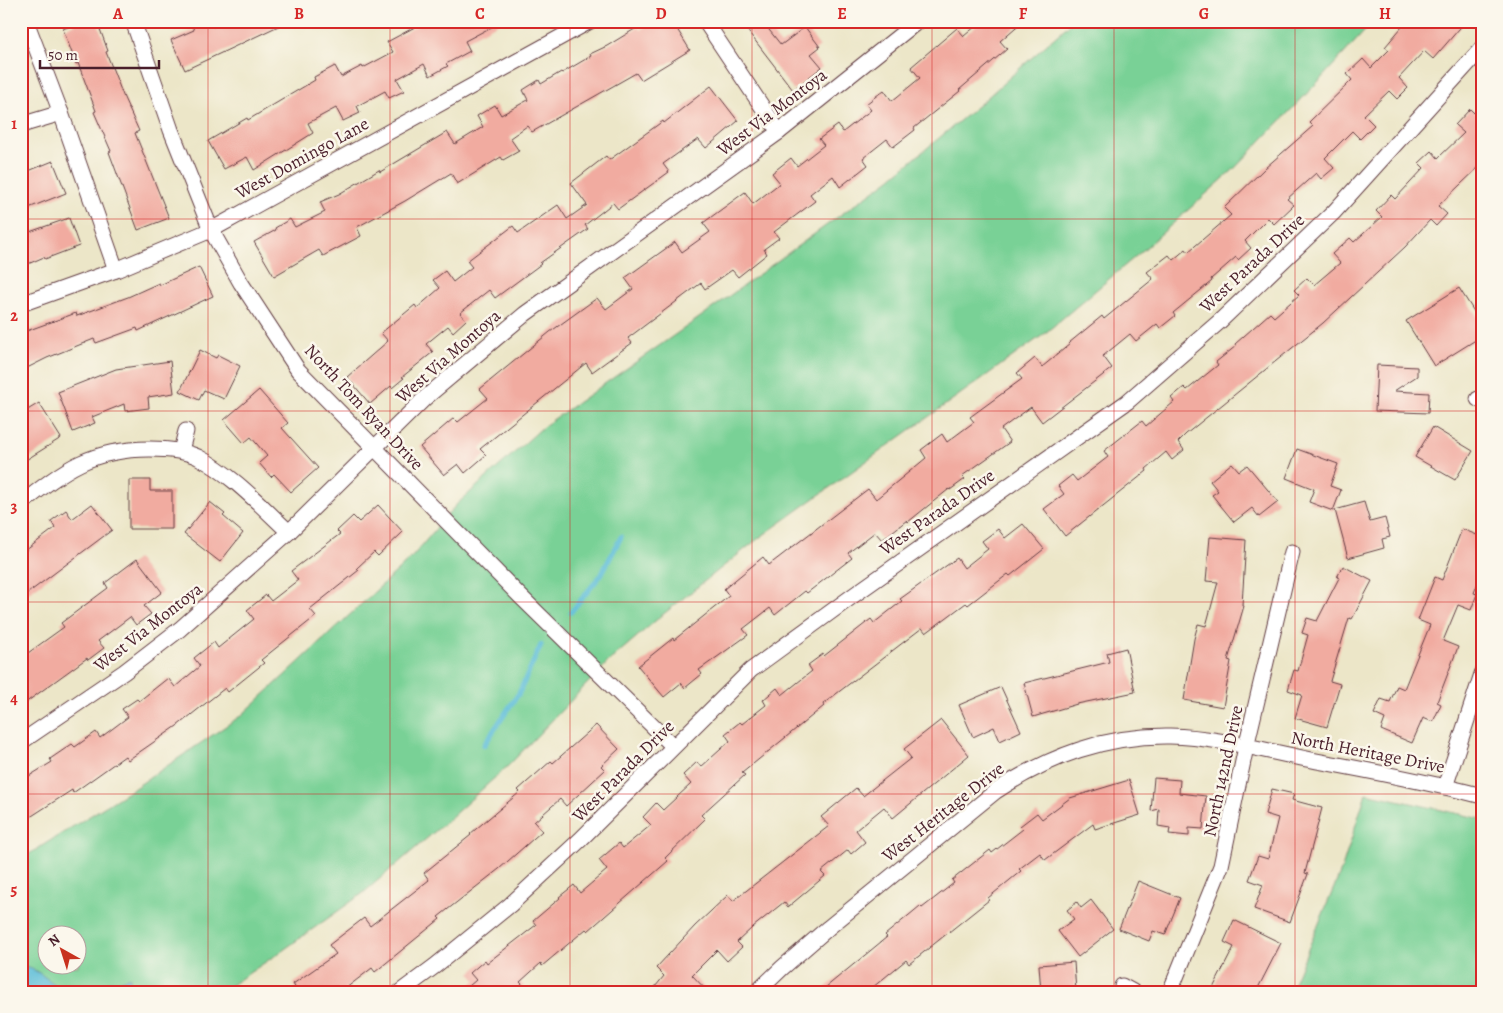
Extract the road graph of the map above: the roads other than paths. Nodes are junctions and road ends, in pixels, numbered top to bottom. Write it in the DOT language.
graph roads {
  1 [pos="26,21"];
  2 [pos="133,21"];
  3 [pos="590,21"];
  4 [pos="705,21"];
  5 [pos="918,21"];
  6 [pos="1482,48"];
  7 [pos="61,113"];
  8 [pos="21,126"];
  9 [pos="779,132"];
  10 [pos="211,230"];
  11 [pos="116,270"];
  12 [pos="21,304"];
  13 [pos="186,431"];
  14 [pos="375,447"];
  15 [pos="180,451"];
  16 [pos="21,504"];
  17 [pos="289,532"];
  18 [pos="1292,552"];
  19 [pos="1482,674"];
  20 [pos="21,742"];
  21 [pos="673,746"];
  22 [pos="1246,746"];
  23 [pos="1445,787"];
  24 [pos="1482,796"];
  25 [pos="400,992"];
  26 [pos="757,992"];
  27 [pos="1170,992"];
  1 -- 7 [label="street"];
  2 -- 10 [label="street, North Tom Ryan Drive"];
  3 -- 10 [label="street, West Domingo Lane"];
  4 -- 9 [label="street"];
  5 -- 9 [label="street, West Via Montoya"];
  6 -- 21 [label="street, West Parada Drive"];
  7 -- 8 [label="street"];
  7 -- 11 [label="street"];
  9 -- 14 [label="street, West Via Montoya"];
  10 -- 11 [label="street, West Domingo Lane"];
  10 -- 14 [label="street, North Tom Ryan Drive"];
  11 -- 12 [label="street, West Domingo Lane"];
  13 -- 15 [label="street"];
  14 -- 17 [label="street, West Via Montoya"];
  14 -- 21 [label="street, North Tom Ryan Drive"];
  15 -- 16 [label="street"];
  15 -- 17 [label="street"];
  17 -- 20 [label="street, West Via Montoya"];
  18 -- 22 [label="street, North 142nd Drive"];
  19 -- 23 [label="street"];
  21 -- 25 [label="street, West Parada Drive"];
  22 -- 23 [label="street, North Heritage Drive"];
  22 -- 26 [label="street, West Heritage Drive"];
  22 -- 27 [label="street, North 142nd Drive"];
  23 -- 24 [label="street, North Heritage Drive"];
}
